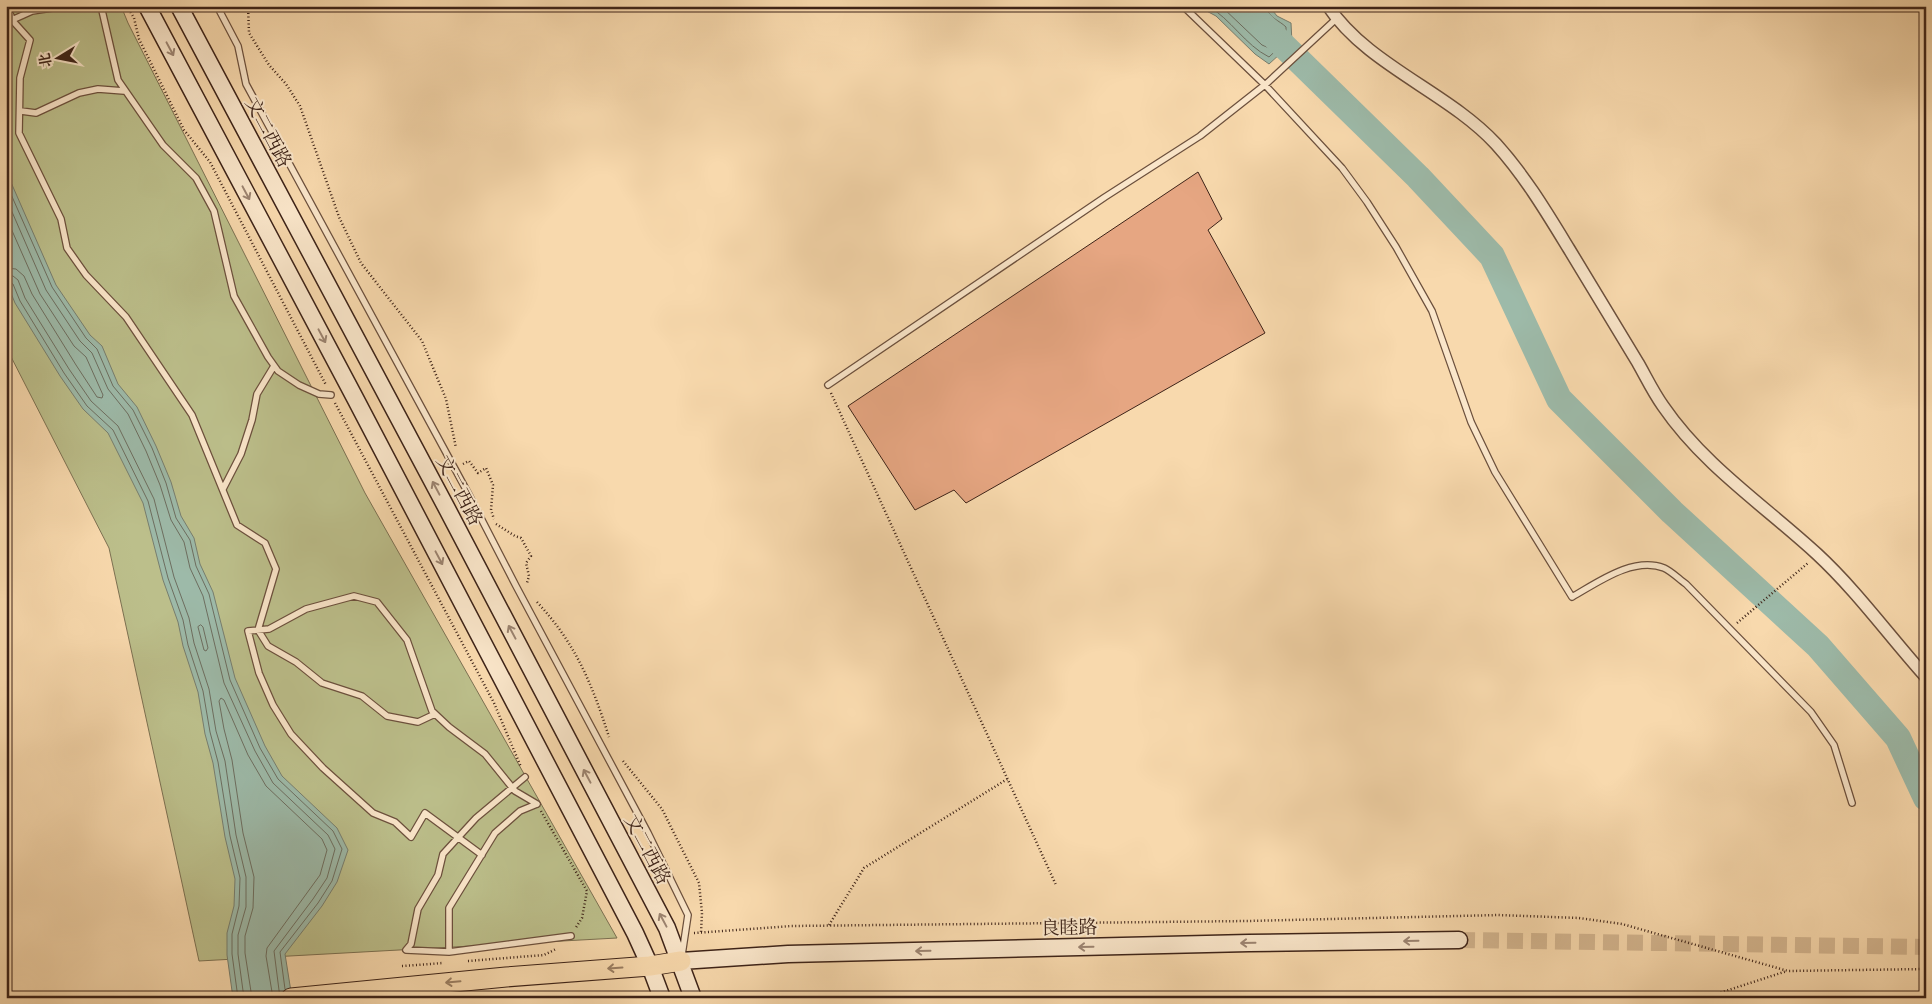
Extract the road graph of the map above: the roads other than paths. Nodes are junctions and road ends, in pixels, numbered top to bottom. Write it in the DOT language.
graph roads {
  1 [pos="8,6"];
  2 [pos="66,6"];
  3 [pos="101,6"];
  4 [pos="147,6"];
  5 [pos="179,6"];
  6 [pos="217,6"];
  7 [pos="1183,6"];
  8 [pos="1328,6"];
  9 [pos="1336,19"];
  10 [pos="12,20"];
  11 [pos="1265,85"];
  12 [pos="124,91"];
  13 [pos="20,111"];
  14 [pos="274,366"];
  15 [pos="828,385"];
  16 [pos="331,395"];
  17 [pos="223,489"];
  18 [pos="258,630"];
  19 [pos="1926,678"];
  20 [pos="435,714"];
  21 [pos="525,777"];
  22 [pos="512,788"];
  23 [pos="1852,804"];
  24 [pos="458,838"];
  25 [pos="482,855"];
  26 [pos="571,936"];
  27 [pos="1460,940"];
  28 [pos="449,952"];
  29 [pos="680,961"];
  30 [pos="650,966"];
  31 [pos="296,997"];
  32 [pos="662,998"];
  33 [pos="693,998"];
  1 -- 10 [label="lane"];
  2 -- 10 [label="lane"];
  3 -- 12 [label="lane"];
  4 -- 30 [label="main road, one-way"];
  29 -- 5 [label="main road, 文二西路, one-way"];
  6 -- 29 [label="lane"];
  7 -- 11 [label="lane"];
  8 -- 9 [label="street"];
  9 -- 11 [label="lane"];
  9 -- 19 [label="street"];
  10 -- 13 [label="lane"];
  11 -- 15 [label="lane"];
  11 -- 23 [label="lane"];
  12 -- 13 [label="lane"];
  12 -- 14 [label="lane"];
  13 -- 17 [label="lane"];
  14 -- 16 [label="lane"];
  14 -- 17 [label="lane"];
  17 -- 18 [label="lane"];
  18 -- 20 [label="lane"];
  18 -- 20 [label="lane"];
  18 -- 24 [label="lane"];
  20 -- 22 [label="lane"];
  21 -- 22 [label="lane"];
  22 -- 24 [label="lane"];
  22 -- 25 [label="lane"];
  24 -- 25 [label="lane"];
  24 -- 28 [label="lane"];
  25 -- 28 [label="lane"];
  26 -- 28 [label="lane"];
  27 -- 29 [label="main road, 良睦路, one-way"];
  29 -- 30 [label="main road"];
  29 -- 33 [label="main road, 文二西路"];
  30 -- 31 [label="main road, one-way"];
  30 -- 32 [label="main road"];
}
